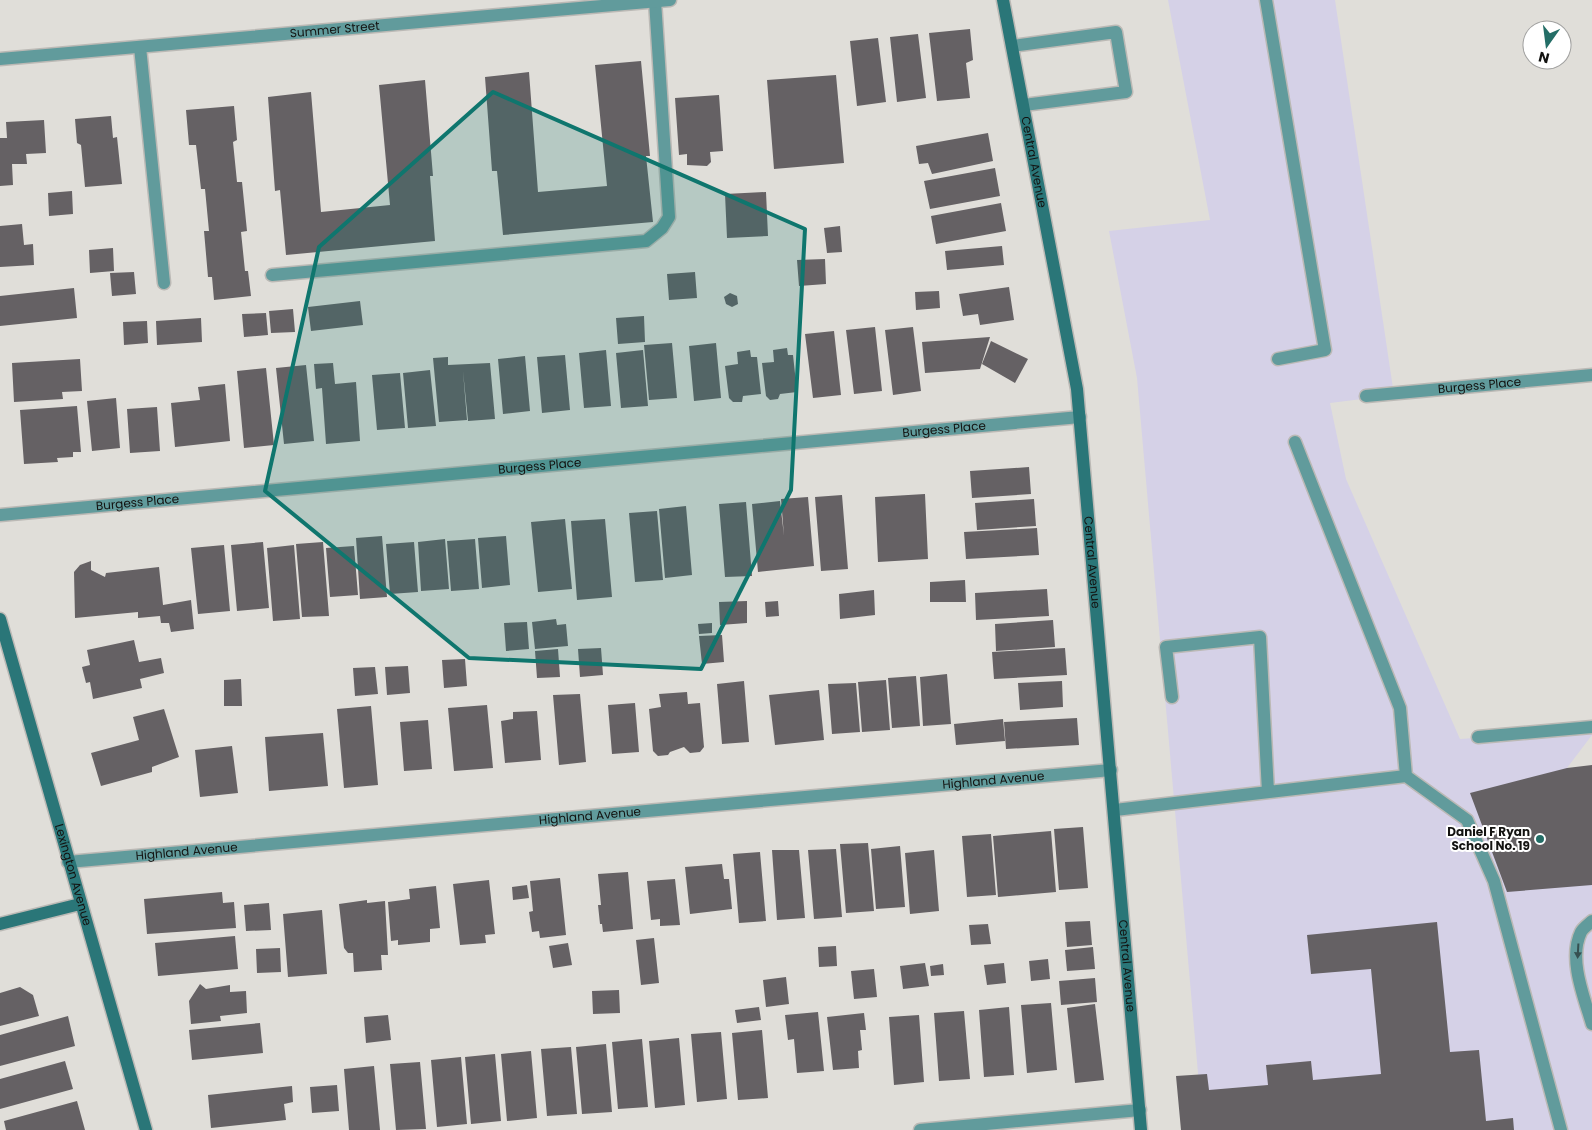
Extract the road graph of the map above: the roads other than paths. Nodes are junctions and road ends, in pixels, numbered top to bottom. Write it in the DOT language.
graph roads {
  1 [pos="670,0"];
  2 [pos="1003,0"];
  3 [pos="1266,0"];
  4 [pos="654,1"];
  5 [pos="1012,46"];
  6 [pos="140,47"];
  7 [pos="0,59"];
  8 [pos="1024,105"];
  9 [pos="272,275"];
  10 [pos="164,283"];
  11 [pos="1278,359"];
  12 [pos="1592,375"];
  13 [pos="1366,396"];
  14 [pos="1080,416"];
  15 [pos="1295,442"];
  16 [pos="0,515"];
  17 [pos="0,619"];
  18 [pos="1172,697"];
  19 [pos="1592,727"];
  20 [pos="1478,737"];
  21 [pos="1111,770"];
  22 [pos="1406,776"];
  23 [pos="1268,792"];
  24 [pos="1115,810"];
  25 [pos="68,862"];
  26 [pos="80,904"];
  27 [pos="1592,921"];
  28 [pos="0,924"];
  29 [pos="1592,1024"];
  30 [pos="1140,1110"];
  31 [pos="146,1130"];
  32 [pos="920,1130"];
  33 [pos="1141,1130"];
  34 [pos="1560,1130"];
  1 -- 4 [label="street, Summer Street"];
  2 -- 5 [label="main road, Central Avenue"];
  3 -- 11 [label="street"];
  4 -- 6 [label="street, Summer Street"];
  4 -- 9 [label="street"];
  5 -- 8 [label="main road, Central Avenue"];
  5 -- 8 [label="street"];
  6 -- 7 [label="street, Summer Street"];
  6 -- 10 [label="street"];
  8 -- 14 [label="main road, Central Avenue"];
  12 -- 13 [label="street, Burgess Place"];
  14 -- 16 [label="street, Burgess Place"];
  14 -- 21 [label="main road, Central Avenue"];
  15 -- 22 [label="street"];
  17 -- 25 [label="main road, Lexington Avenue"];
  18 -- 23 [label="street"];
  19 -- 20 [label="street"];
  21 -- 24 [label="main road, Central Avenue"];
  21 -- 25 [label="street, Highland Avenue"];
  22 -- 23 [label="street"];
  22 -- 34 [label="street"];
  23 -- 24 [label="street"];
  24 -- 30 [label="main road, Central Avenue"];
  25 -- 26 [label="main road, Lexington Avenue"];
  26 -- 28 [label="main road"];
  26 -- 31 [label="main road, Lexington Avenue"];
  27 -- 29 [label="street, one-way"];
  30 -- 32 [label="street"];
  30 -- 33 [label="main road, Central Avenue"];
}
